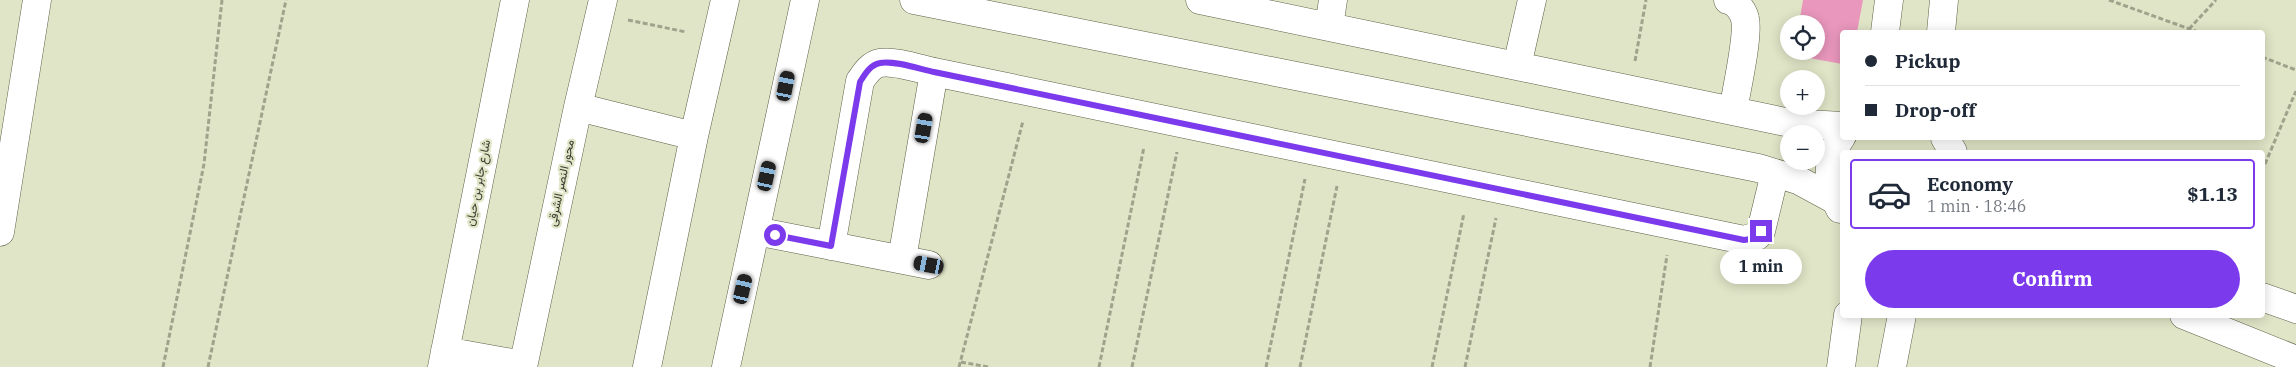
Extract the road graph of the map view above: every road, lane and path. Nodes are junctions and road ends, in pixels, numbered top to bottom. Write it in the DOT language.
graph roads {
  1 [pos="37,0"];
  2 [pos="222,0"];
  3 [pos="286,0"];
  4 [pos="515,0"];
  5 [pos="725,0"];
  6 [pos="825,0"];
  7 [pos="914,0"];
  8 [pos="1200,0"];
  9 [pos="1333,0"];
  10 [pos="1532,0"];
  11 [pos="1646,0"];
  12 [pos="1728,0"];
  13 [pos="1889,0"];
  14 [pos="1944,0"];
  15 [pos="2109,0"];
  16 [pos="2216,0"];
  17 [pos="803,6"];
  18 [pos="601,7"];
  19 [pos="1329,27"];
  20 [pos="2189,29"];
  21 [pos="1885,30"];
  22 [pos="1941,30"];
  23 [pos="2192,30"];
  24 [pos="716,38"];
  25 [pos="2265,58"];
  26 [pos="1517,66"];
  27 [pos="2296,70"];
  28 [pos="934,72"];
  29 [pos="1629,90"];
  30 [pos="2296,91"];
  31 [pos="1031,92"];
  32 [pos="578,106"];
  33 [pos="1733,111"];
  34 [pos="1151,116"];
  35 [pos="1183,123"];
  36 [pos="1840,126"];
  37 [pos="694,136"];
  38 [pos="1840,140"];
  39 [pos="1311,150"];
  40 [pos="1343,156"];
  41 [pos="2265,164"];
  42 [pos="1775,173"];
  43 [pos="1470,183"];
  44 [pos="1502,189"];
  45 [pos="1839,206"];
  46 [pos="1672,224"];
  47 [pos="756,231"];
  48 [pos="0,232"];
  49 [pos="831,246"];
  50 [pos="902,259"];
  51 [pos="929,265"];
  52 [pos="2265,298"];
  53 [pos="2296,309"];
  54 [pos="1848,318"];
  55 [pos="1901,318"];
  56 [pos="2191,318"];
  57 [pos="443,359"];
  58 [pos="2296,360"];
  59 [pos="961,362"];
  60 [pos="523,366"];
  61 [pos="163,367"];
  62 [pos="208,367"];
  63 [pos="647,367"];
  64 [pos="726,367"];
  65 [pos="960,367"];
  66 [pos="988,367"];
  67 [pos="1099,367"];
  68 [pos="1132,367"];
  69 [pos="1266,367"];
  70 [pos="1300,367"];
  71 [pos="1432,367"];
  72 [pos="1465,367"];
  73 [pos="1650,367"];
  74 [pos="1840,367"];
  75 [pos="1892,367"];
  1 -- 48 [label="street"];
  2 -- 61 [label="path"];
  3 -- 62 [label="path"];
  4 -- 57 [label="street, شارع جابر بن حيان"];
  5 -- 24 [label="street"];
  6 -- 17 [label="street"];
  7 -- 42 [label="street"];
  8 -- 19 [label="street"];
  9 -- 19 [label="street"];
  10 -- 26 [label="street"];
  11 -- 29 [label="path"];
  12 -- 33 [label="street"];
  13 -- 21 [label="street"];
  14 -- 22 [label="street"];
  15 -- 20 [label="path"];
  16 -- 20 [label="path"];
  17 -- 47 [label="street"];
  18 -- 24 [label="path"];
  18 -- 32 [label="street, محور النصر الشرقى"];
  19 -- 26 [label="street"];
  20 -- 23 [label="path"];
  24 -- 37 [label="street"];
  25 -- 27 [label="path"];
  26 -- 29 [label="street"];
  28 -- 31 [label="street"];
  28 -- 49 [label="street"];
  28 -- 50 [label="street"];
  29 -- 33 [label="street"];
  30 -- 41 [label="path"];
  31 -- 34 [label="street"];
  31 -- 59 [label="path"];
  32 -- 37 [label="street"];
  32 -- 60 [label="street, محور النصر الشرقى"];
  33 -- 36 [label="street"];
  34 -- 35 [label="street"];
  34 -- 67 [label="path"];
  35 -- 39 [label="street"];
  35 -- 68 [label="path"];
  37 -- 63 [label="street"];
  38 -- 45 [label="street"];
  39 -- 40 [label="street"];
  39 -- 69 [label="path"];
  40 -- 43 [label="street"];
  40 -- 70 [label="path"];
  42 -- 45 [label="street"];
  42 -- 46 [label="street"];
  43 -- 44 [label="street"];
  43 -- 71 [label="path"];
  44 -- 46 [label="street"];
  44 -- 72 [label="path"];
  46 -- 73 [label="path"];
  47 -- 49 [label="street"];
  47 -- 64 [label="street"];
  49 -- 50 [label="street"];
  50 -- 51 [label="street"];
  52 -- 53 [label="street"];
  54 -- 74 [label="street"];
  55 -- 75 [label="street"];
  56 -- 58 [label="street"];
  57 -- 60 [label="street"];
  59 -- 65 [label="path"];
  59 -- 66 [label="path"];
}
